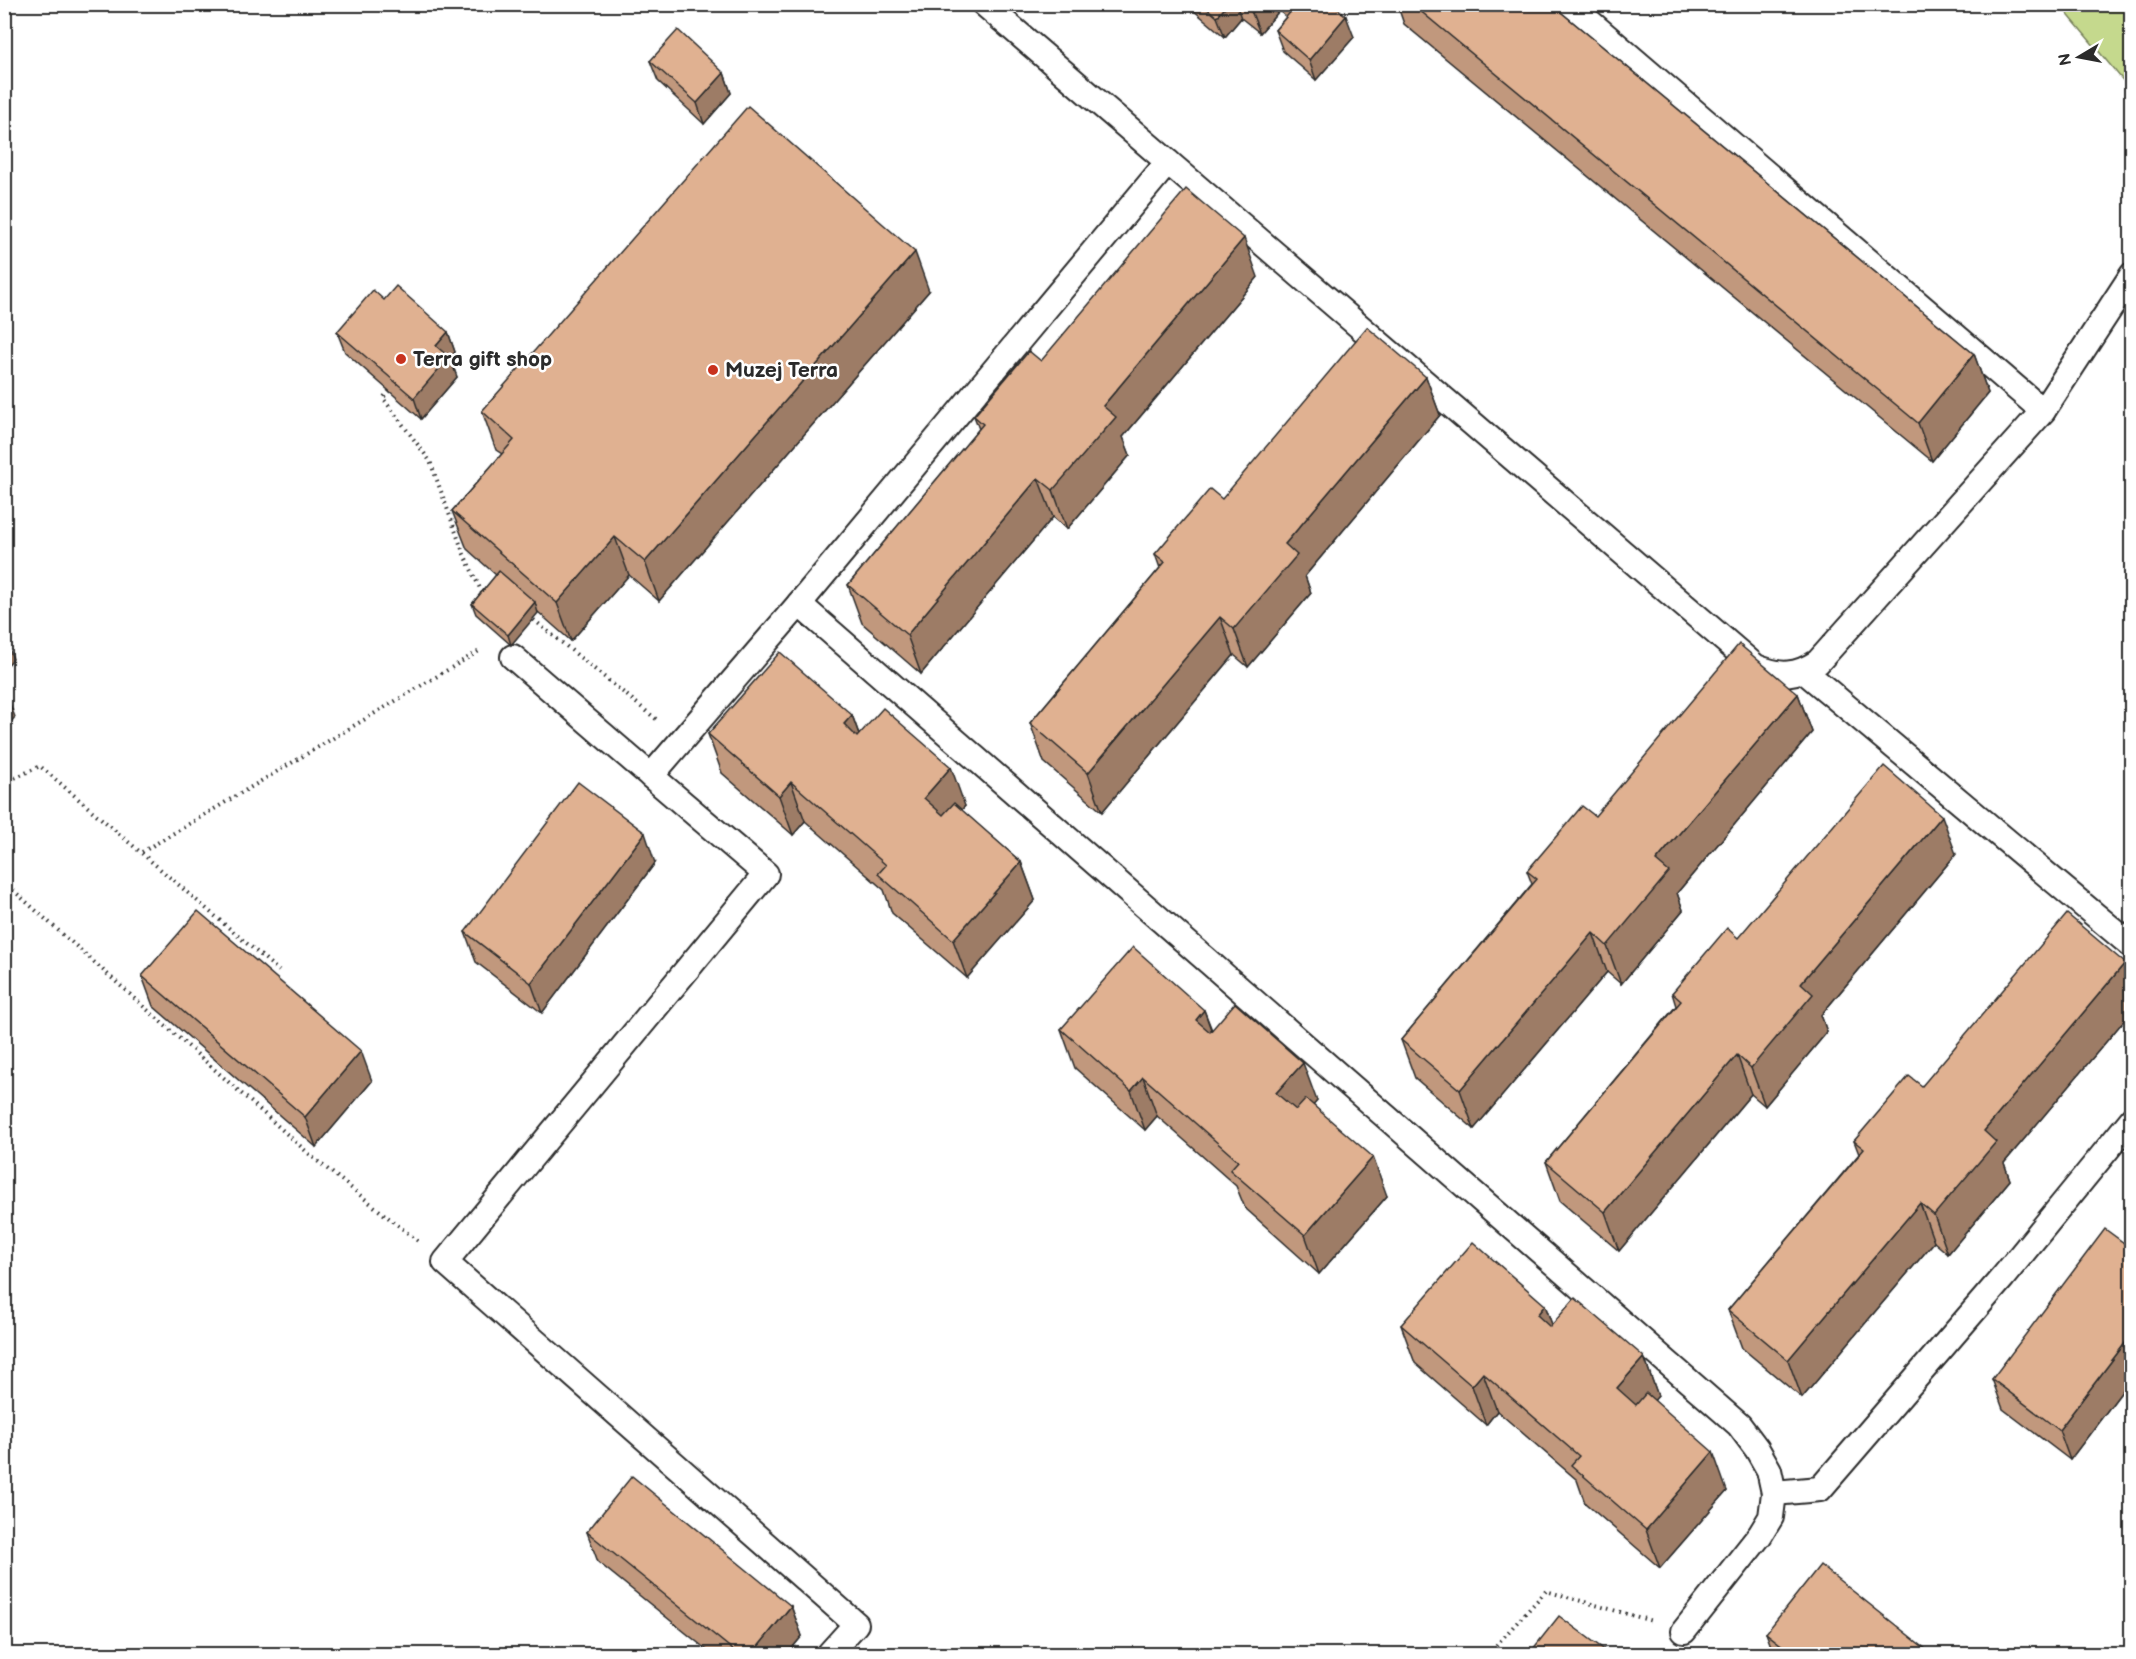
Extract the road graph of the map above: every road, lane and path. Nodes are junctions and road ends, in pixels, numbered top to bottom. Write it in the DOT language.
graph roads {
  1 [pos="984,4"];
  2 [pos="1569,4"];
  3 [pos="1168,162"];
  4 [pos="2132,275"];
  5 [pos="389,391"];
  6 [pos="2043,411"];
  7 [pos="798,604"];
  8 [pos="488,605"];
  9 [pos="524,612"];
  10 [pos="485,647"];
  11 [pos="513,657"];
  12 [pos="1804,671"];
  13 [pos="682,740"];
  14 [pos="651,776"];
  15 [pos="4,783"];
  16 [pos="142,852"];
  17 [pos="4,882"];
  18 [pos="2132,946"];
  19 [pos="279,971"];
  20 [pos="2132,1119"];
  21 [pos="445,1263"];
  22 [pos="1774,1493"];
  23 [pos="1684,1630"];
  24 [pos="829,1654"];
  25 [pos="1488,1654"];
  1 -- 3 [label="lane"];
  2 -- 6 [label="lane"];
  3 -- 7 [label="lane"];
  3 -- 12 [label="lane"];
  4 -- 6 [label="lane"];
  5 -- 8 [label="path"];
  6 -- 12 [label="lane"];
  7 -- 13 [label="lane"];
  7 -- 22 [label="lane"];
  9 -- 13 [label="path"];
  10 -- 16 [label="path"];
  11 -- 14 [label="lane"];
  12 -- 18 [label="lane"];
  13 -- 14 [label="lane"];
  14 -- 21 [label="lane"];
  15 -- 16 [label="path"];
  16 -- 19 [label="path"];
  17 -- 21 [label="path"];
  20 -- 22 [label="lane"];
  21 -- 24 [label="lane"];
  22 -- 23 [label="lane"];
  23 -- 25 [label="path"];
}
